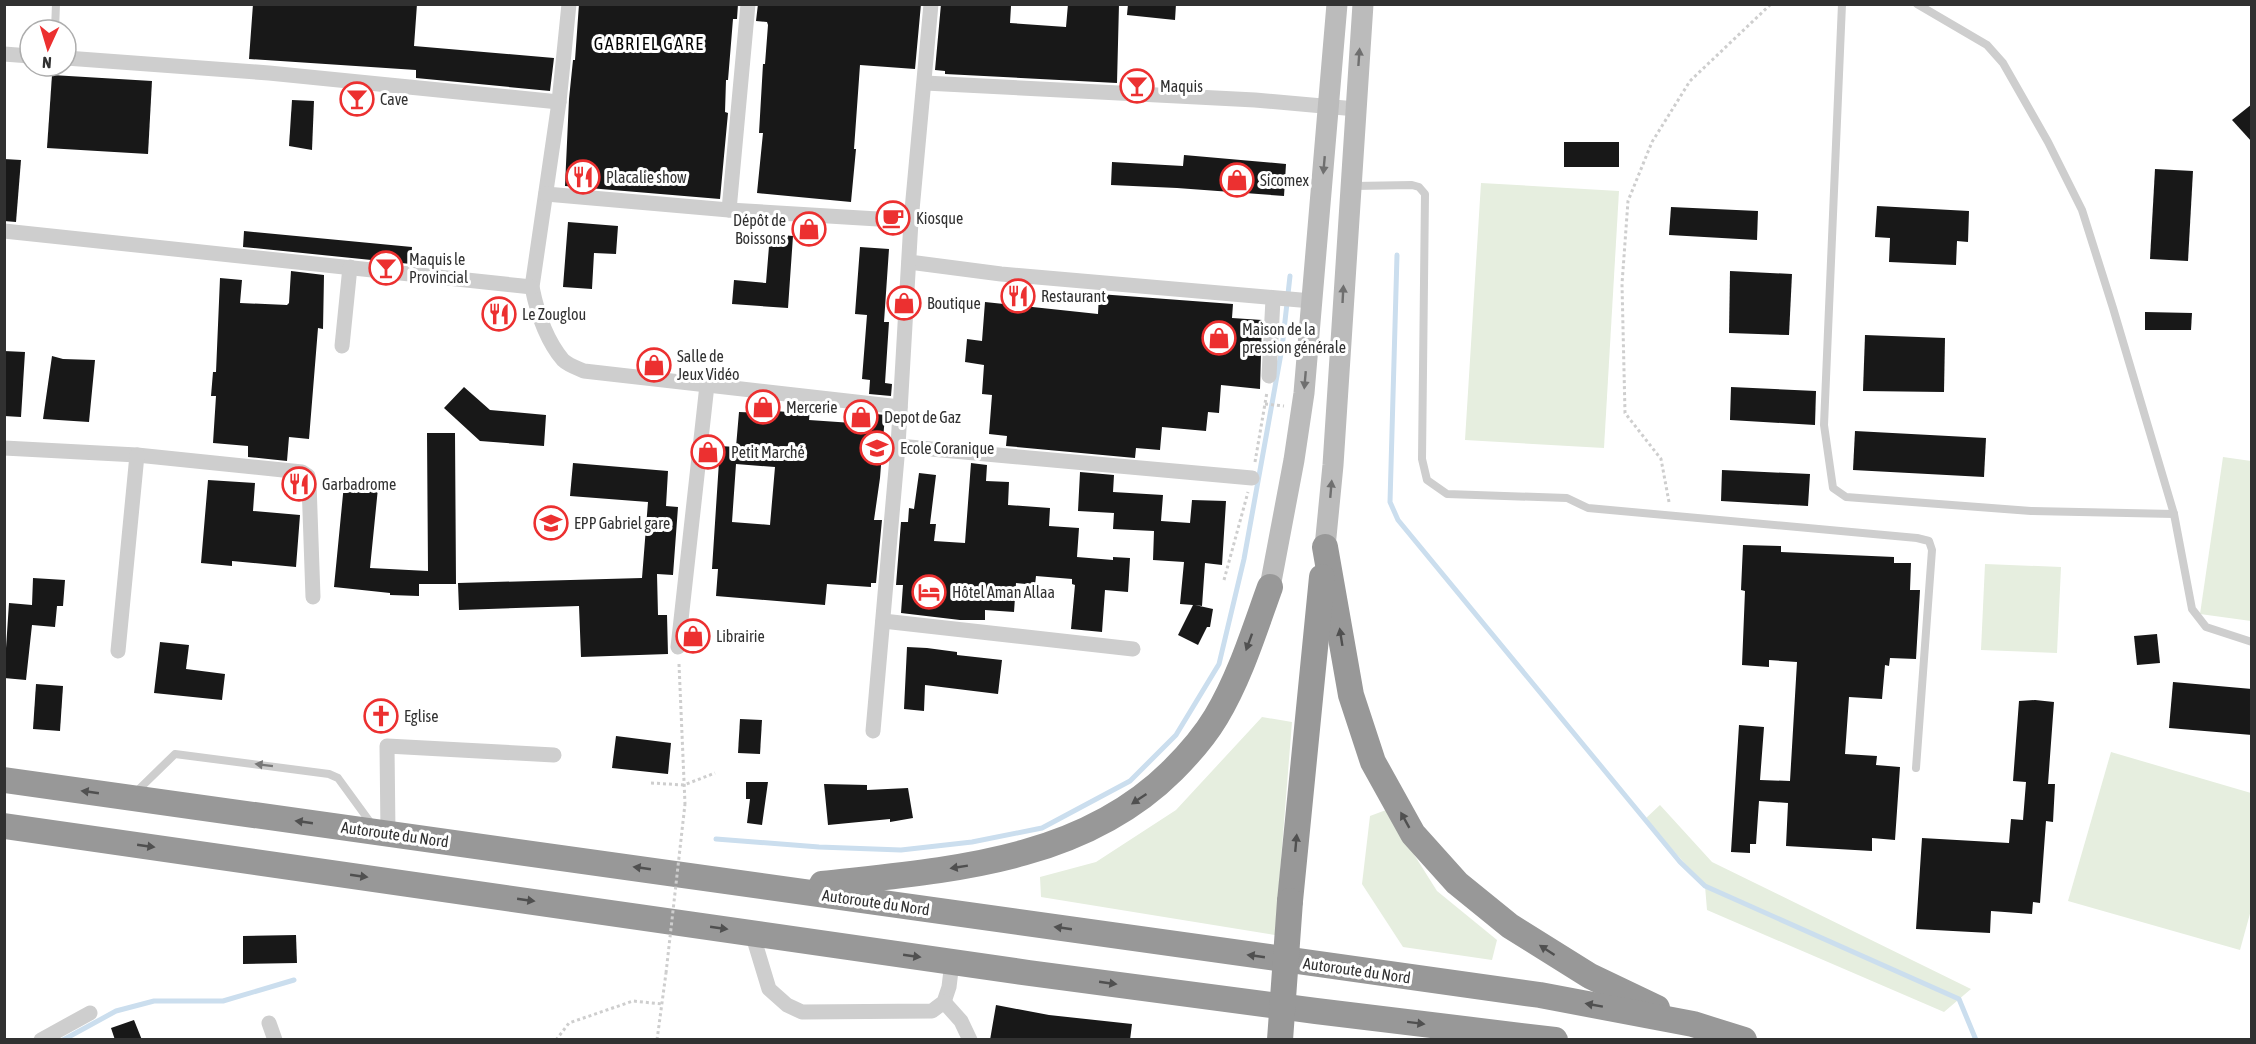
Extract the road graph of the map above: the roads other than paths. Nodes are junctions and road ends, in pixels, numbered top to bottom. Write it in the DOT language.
graph roads {
  1 [pos="569,4"];
  2 [pos="748,4"];
  3 [pos="931,4"];
  4 [pos="1337,4"];
  5 [pos="1363,4"];
  6 [pos="1842,4"];
  7 [pos="1917,4"];
  8 [pos="78,59"];
  9 [pos="925,83"];
  10 [pos="559,102"];
  11 [pos="1329,107"];
  12 [pos="1356,109"];
  13 [pos="1350,186"];
  14 [pos="546,194"];
  15 [pos="729,210"];
  16 [pos="911,221"];
  17 [pos="4,231"];
  18 [pos="909,262"];
  19 [pos="350,267"];
  20 [pos="532,287"];
  21 [pos="1276,299"];
  22 [pos="1306,301"];
  23 [pos="342,346"];
  24 [pos="1269,376"];
  25 [pos="707,385"];
  26 [pos="900,407"];
  27 [pos="898,446"];
  28 [pos="4,448"];
  29 [pos="137,454"];
  30 [pos="1252,478"];
  31 [pos="2174,514"];
  32 [pos="1325,547"];
  33 [pos="1270,587"];
  34 [pos="313,597"];
  35 [pos="883,621"];
  36 [pos="2252,642"];
  37 [pos="678,647"];
  38 [pos="1133,649"];
  39 [pos="118,651"];
  40 [pos="873,731"];
  41 [pos="554,755"];
  42 [pos="1916,768"];
  43 [pos="4,780"];
  44 [pos="130,798"];
  45 [pos="4,826"];
  46 [pos="383,833"];
  47 [pos="786,889"];
  48 [pos="752,933"];
  49 [pos="952,962"];
  50 [pos="944,1002"];
  51 [pos="1316,1011"];
  52 [pos="90,1013"];
  53 [pos="269,1023"];
  54 [pos="1693,1024"];
  55 [pos="1551,1039"];
  56 [pos="41,1040"];
  57 [pos="275,1040"];
  58 [pos="970,1040"];
  59 [pos="1280,1040"];
  60 [pos="1403,1040"];
  61 [pos="1744,1040"];
  1 -- 10 [label="street"];
  2 -- 15 [label="street"];
  3 -- 9 [label="street"];
  4 -- 11 [label="main road"];
  12 -- 5 [label="main road, one-way"];
  6 -- 31 [label="lane"];
  7 -- 31 [label="lane"];
  8 -- 10 [label="street"];
  9 -- 11 [label="street"];
  9 -- 16 [label="street"];
  10 -- 14 [label="street"];
  11 -- 12 [label="street"];
  11 -- 22 [label="main road, one-way"];
  12 -- 13 [label="main road"];
  32 -- 13 [label="main road, one-way"];
  13 -- 42 [label="lane"];
  14 -- 15 [label="street"];
  14 -- 20 [label="street"];
  15 -- 16 [label="street"];
  16 -- 18 [label="street"];
  17 -- 19 [label="street"];
  18 -- 21 [label="street"];
  18 -- 26 [label="street"];
  19 -- 20 [label="street"];
  19 -- 23 [label="street"];
  20 -- 25 [label="street"];
  21 -- 22 [label="street"];
  21 -- 24 [label="street"];
  22 -- 33 [label="main road, one-way"];
  25 -- 26 [label="street"];
  25 -- 37 [label="street"];
  26 -- 27 [label="street"];
  27 -- 30 [label="street"];
  27 -- 35 [label="street"];
  28 -- 29 [label="street"];
  29 -- 34 [label="street"];
  29 -- 39 [label="street"];
  31 -- 36 [label="lane"];
  54 -- 32 [label="highway, one-way"];
  59 -- 32 [label="highway, one-way, bridge"];
  33 -- 47 [label="highway, one-way"];
  35 -- 38 [label="street"];
  35 -- 40 [label="street"];
  41 -- 46 [label="street"];
  44 -- 43 [label="highway, Autoroute du Nord, one-way"];
  46 -- 44 [label="highway, Autoroute du Nord, one-way"];
  46 -- 44 [label="lane, one-way"];
  45 -- 48 [label="highway, one-way"];
  47 -- 46 [label="highway, Autoroute du Nord, one-way"];
  54 -- 47 [label="highway, Autoroute du Nord, one-way"];
  48 -- 49 [label="highway, one-way"];
  48 -- 50 [label="street"];
  49 -- 50 [label="street"];
  49 -- 51 [label="highway, one-way"];
  50 -- 58 [label="street"];
  51 -- 55 [label="highway, one-way"];
  51 -- 60 [label="highway"];
  52 -- 56 [label="street"];
  53 -- 57 [label="street"];
  54 -- 61 [label="highway, Autoroute du Nord"];
}
